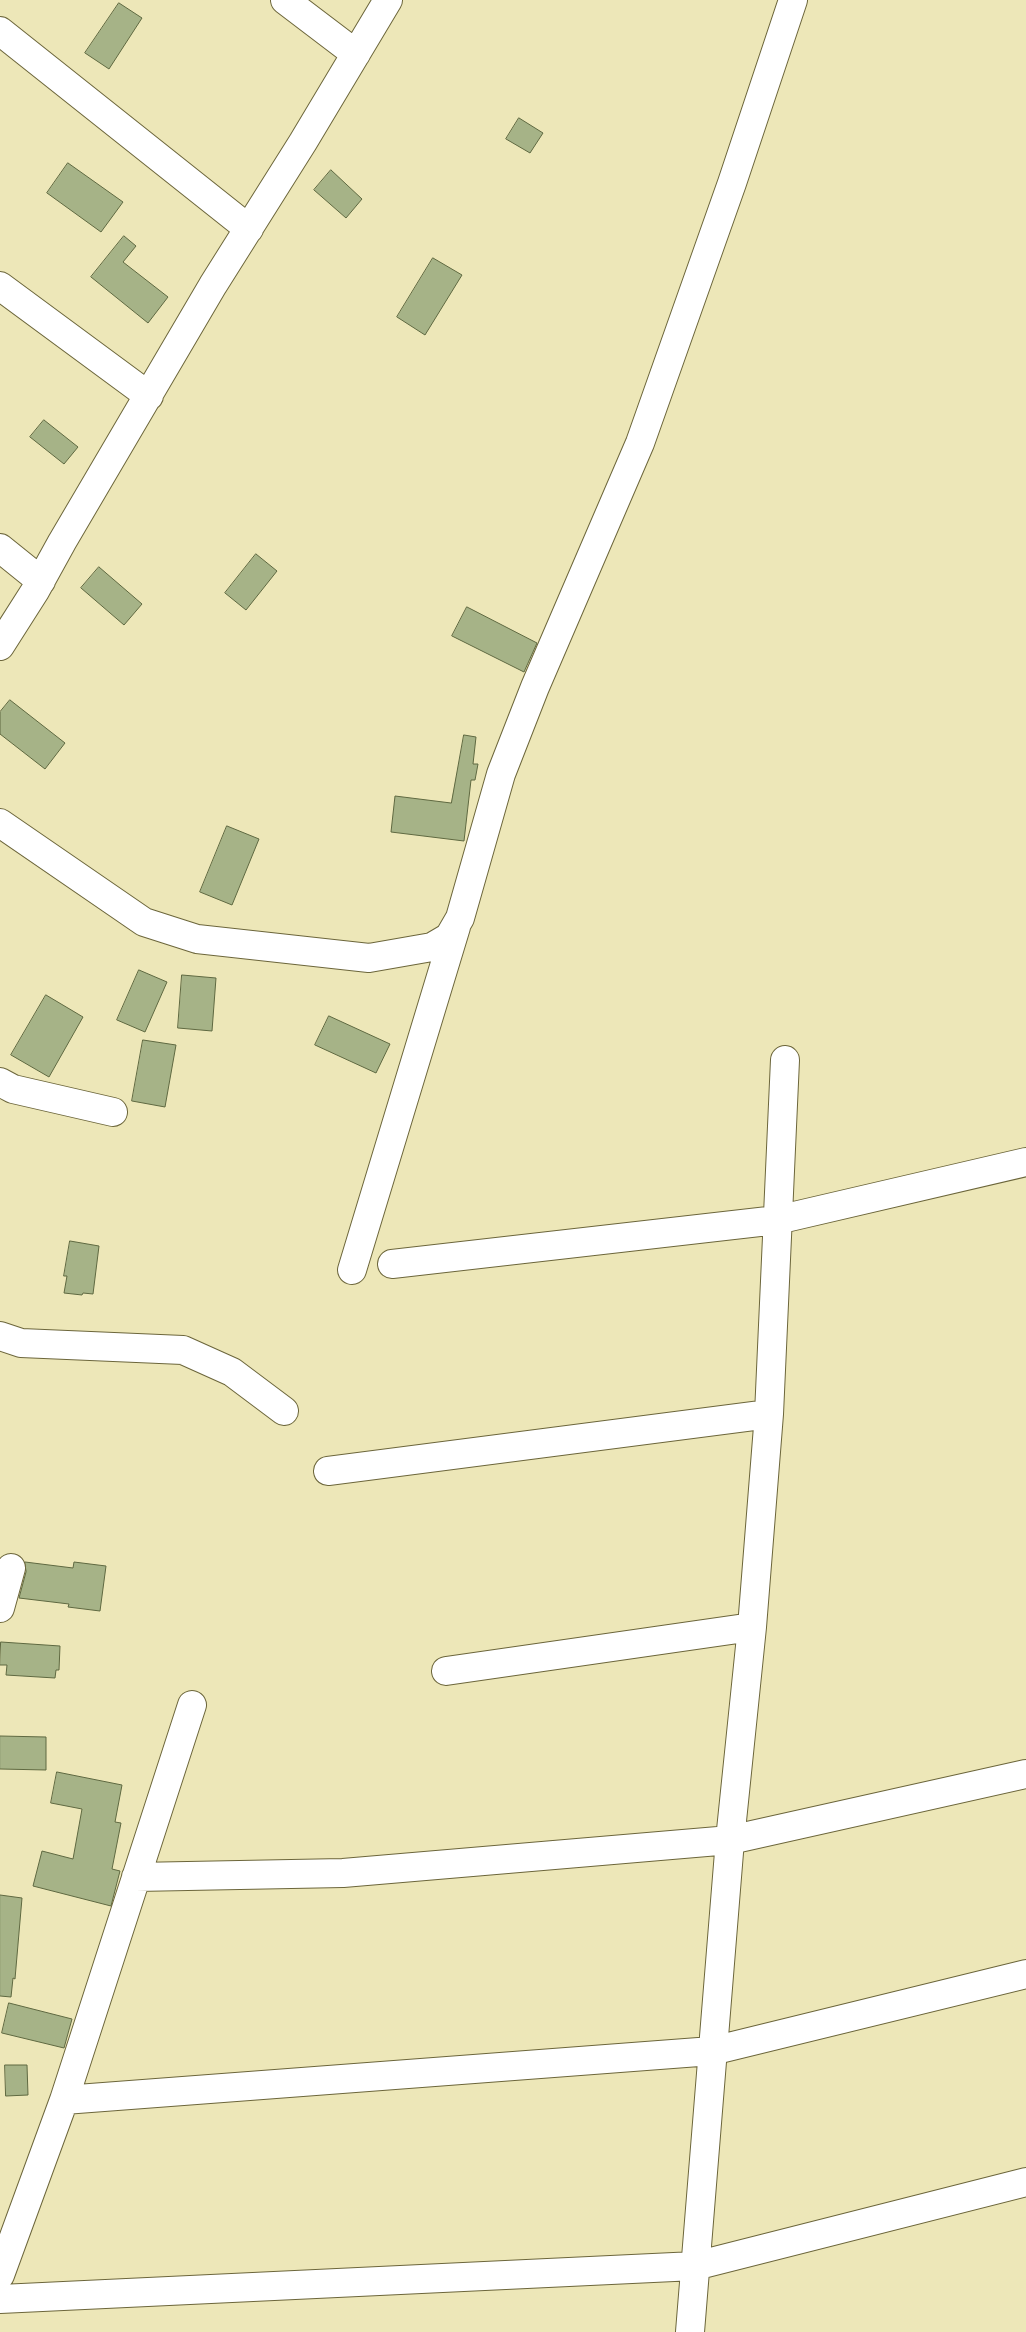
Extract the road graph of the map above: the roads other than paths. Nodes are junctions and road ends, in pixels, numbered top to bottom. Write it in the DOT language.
graph roads {
  1 [pos="285,0"];
  2 [pos="388,0"];
  3 [pos="794,0"];
  4 [pos="0,31"];
  5 [pos="356,54"];
  6 [pos="249,229"];
  7 [pos="0,286"];
  8 [pos="149,396"];
  9 [pos="0,548"];
  10 [pos="41,581"];
  11 [pos="0,646"];
  12 [pos="0,822"];
  13 [pos="456,927"];
  14 [pos="785,1060"];
  15 [pos="0,1082"];
  16 [pos="112,1112"];
  17 [pos="1026,1162"];
  18 [pos="778,1220"];
  19 [pos="392,1264"];
  20 [pos="352,1270"];
  21 [pos="0,1336"];
  22 [pos="284,1411"];
  23 [pos="768,1414"];
  24 [pos="328,1471"];
  25 [pos="11,1568"];
  26 [pos="0,1608"];
  27 [pos="752,1627"];
  28 [pos="446,1671"];
  29 [pos="192,1705"];
  30 [pos="1026,1774"];
  31 [pos="730,1840"];
  32 [pos="136,1877"];
  33 [pos="1026,1974"];
  34 [pos="712,2051"];
  35 [pos="64,2100"];
  36 [pos="1026,2182"];
  37 [pos="695,2266"];
  38 [pos="0,2275"];
  39 [pos="0,2300"];
  40 [pos="690,2332"];
  1 -- 5 [label="street"];
  2 -- 5 [label="street"];
  3 -- 13 [label="street"];
  4 -- 6 [label="street"];
  5 -- 6 [label="street"];
  6 -- 8 [label="street"];
  7 -- 8 [label="street"];
  8 -- 10 [label="street"];
  9 -- 10 [label="street"];
  10 -- 11 [label="street"];
  12 -- 13 [label="street"];
  13 -- 20 [label="street"];
  14 -- 18 [label="street"];
  15 -- 16 [label="street"];
  17 -- 18 [label="street"];
  18 -- 19 [label="street"];
  18 -- 23 [label="street"];
  21 -- 22 [label="street"];
  23 -- 24 [label="street"];
  23 -- 27 [label="street"];
  25 -- 26 [label="street"];
  27 -- 28 [label="street"];
  27 -- 31 [label="street"];
  29 -- 32 [label="street"];
  30 -- 31 [label="street"];
  31 -- 32 [label="street"];
  31 -- 34 [label="street"];
  32 -- 35 [label="street"];
  33 -- 34 [label="street"];
  34 -- 35 [label="street"];
  34 -- 37 [label="street"];
  35 -- 38 [label="street"];
  36 -- 37 [label="street"];
  37 -- 39 [label="street"];
  37 -- 40 [label="street"];
}
